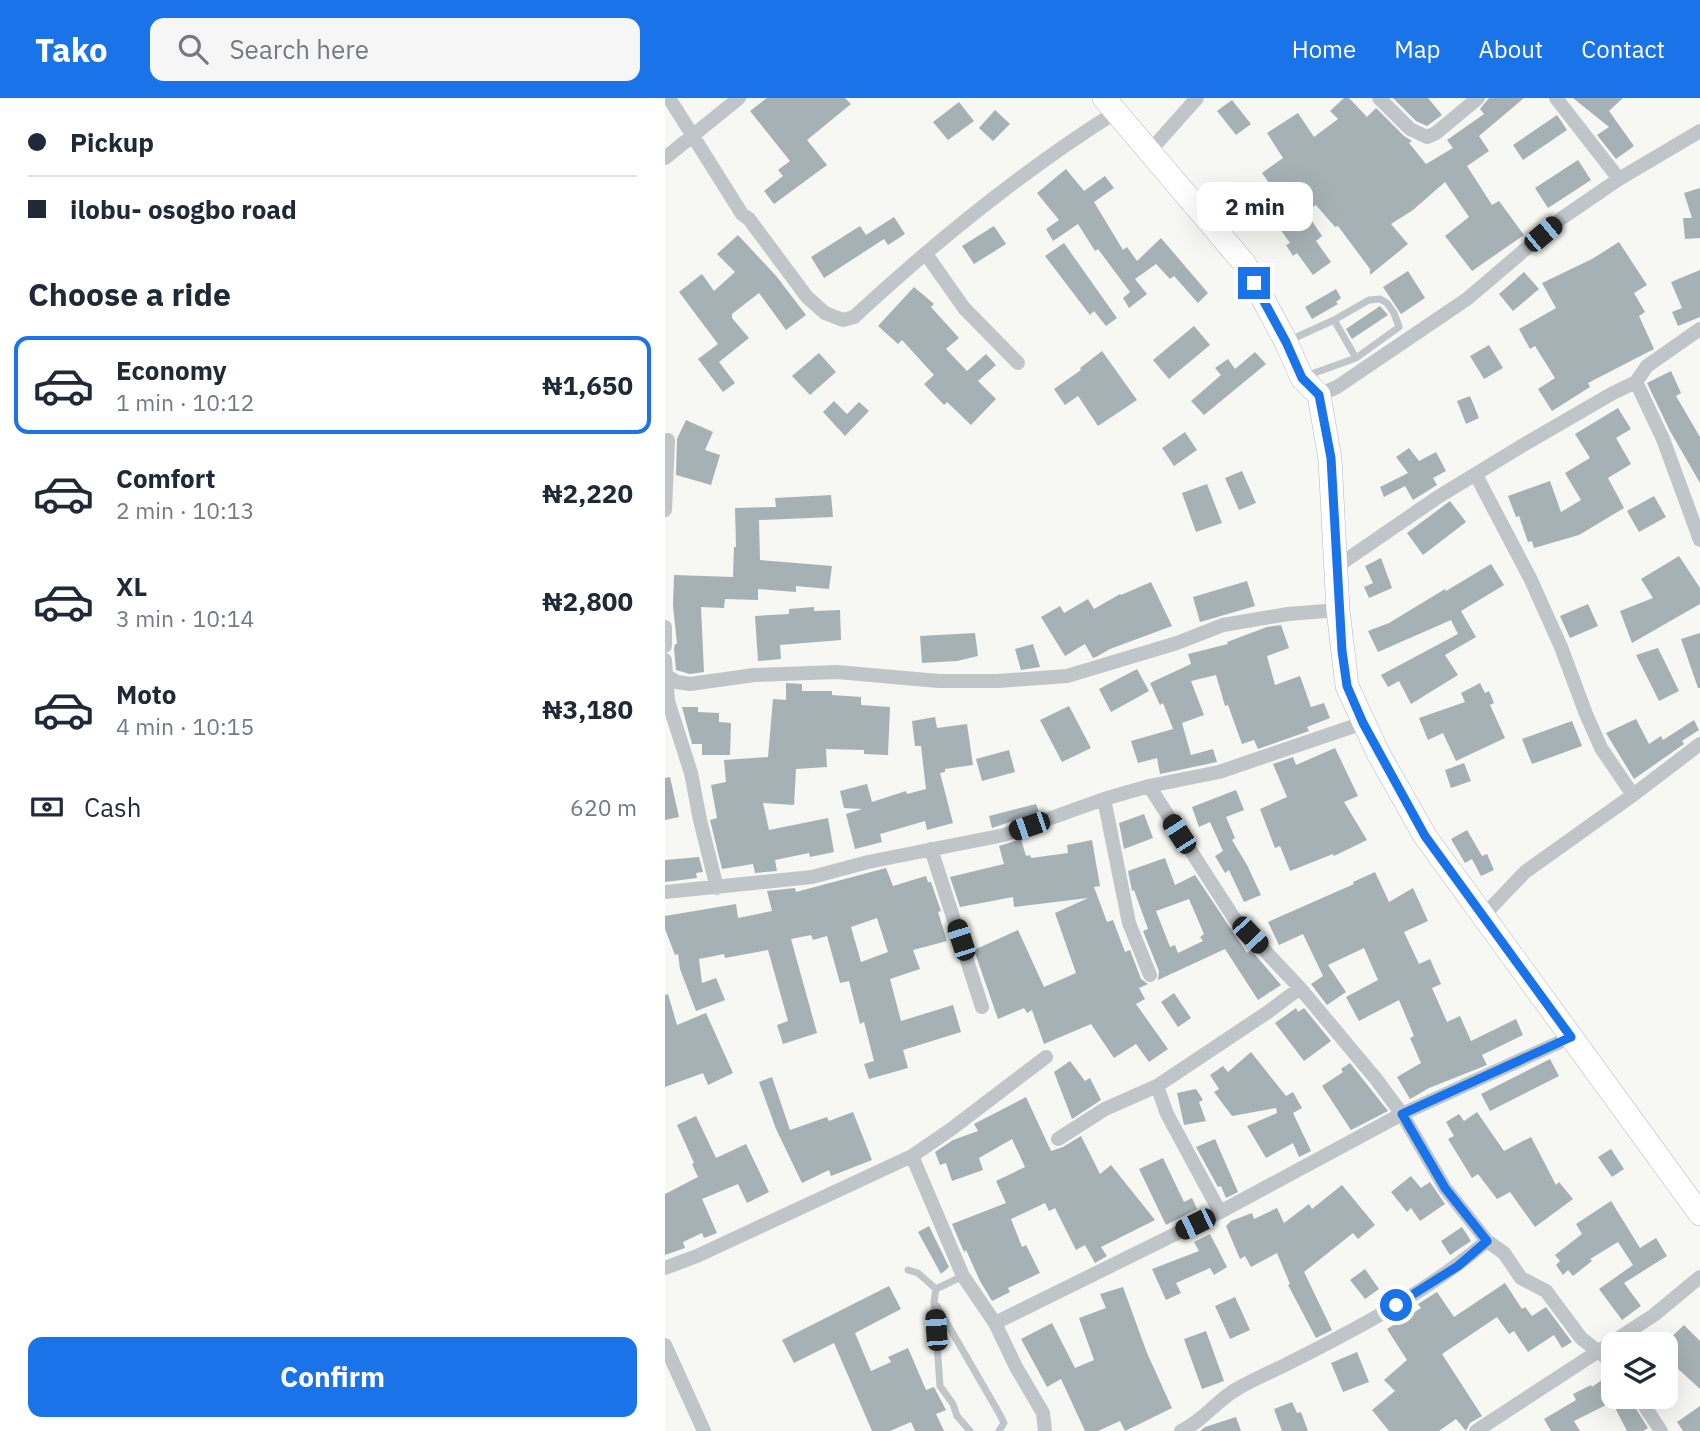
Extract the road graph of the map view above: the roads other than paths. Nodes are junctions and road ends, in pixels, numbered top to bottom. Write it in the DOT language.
graph roads {
  1 [pos="669,98"];
  2 [pos="739,98"];
  3 [pos="1197,98"];
  4 [pos="1379,98"];
  5 [pos="1478,98"];
  6 [pos="1556,98"];
  7 [pos="1110,105"];
  8 [pos="1700,131"];
  9 [pos="694,136"];
  10 [pos="1149,152"];
  11 [pos="665,158"];
  12 [pos="1619,179"];
  13 [pos="926,254"];
  14 [pos="1334,320"];
  15 [pos="1700,329"];
  16 [pos="1286,342"];
  17 [pos="1356,358"];
  18 [pos="1018,363"];
  19 [pos="1302,378"];
  20 [pos="1636,382"];
  21 [pos="1319,395"];
  22 [pos="668,440"];
  23 [pos="1476,475"];
  24 [pos="665,510"];
  25 [pos="1700,540"];
  26 [pos="1336,567"];
  27 [pos="1338,610"];
  28 [pos="665,627"];
  29 [pos="665,646"];
  30 [pos="665,660"];
  31 [pos="666,675"];
  32 [pos="1363,723"];
  33 [pos="1700,744"];
  34 [pos="1149,786"];
  35 [pos="1633,795"];
  36 [pos="1104,799"];
  37 [pos="931,849"];
  38 [pos="717,888"];
  39 [pos="665,892"];
  40 [pos="1484,915"];
  41 [pos="1150,975"];
  42 [pos="1300,988"];
  43 [pos="982,1007"];
  44 [pos="1571,1037"];
  45 [pos="1045,1057"];
  46 [pos="1157,1086"];
  47 [pos="1402,1114"];
  48 [pos="1058,1139"];
  49 [pos="912,1156"];
  50 [pos="1220,1212"];
  51 [pos="1700,1214"];
  52 [pos="1487,1241"];
  53 [pos="665,1269"];
  54 [pos="908,1270"];
  55 [pos="963,1276"];
  56 [pos="1700,1277"];
  57 [pos="936,1289"];
  58 [pos="934,1302"];
  59 [pos="995,1323"];
  60 [pos="665,1345"];
  61 [pos="1599,1350"];
  62 [pos="1647,1409"];
  63 [pos="704,1431"];
  64 [pos="970,1431"];
  65 [pos="999,1431"];
  66 [pos="1045,1431"];
  67 [pos="1181,1431"];
  68 [pos="1476,1431"];
  69 [pos="1661,1431"];
  1 -- 9 [label="street"];
  2 -- 9 [label="street"];
  3 -- 10 [label="street"];
  4 -- 5 [label="street"];
  6 -- 12 [label="street"];
  7 -- 10 [label="main road"];
  7 -- 13 [label="street"];
  8 -- 12 [label="street"];
  9 -- 11 [label="street"];
  9 -- 13 [label="street"];
  10 -- 16 [label="main road"];
  12 -- 21 [label="street"];
  13 -- 18 [label="street"];
  14 -- 16 [label="lane"];
  14 -- 17 [label="lane"];
  14 -- 17 [label="lane"];
  15 -- 20 [label="street"];
  16 -- 19 [label="main road"];
  17 -- 19 [label="lane"];
  19 -- 21 [label="main road"];
  20 -- 23 [label="street"];
  20 -- 25 [label="street"];
  21 -- 26 [label="main road"];
  22 -- 24 [label="street"];
  23 -- 26 [label="street"];
  23 -- 35 [label="street"];
  26 -- 27 [label="main road"];
  27 -- 31 [label="street"];
  27 -- 32 [label="main road"];
  28 -- 29 [label="street"];
  30 -- 31 [label="street"];
  31 -- 38 [label="street"];
  32 -- 34 [label="street"];
  32 -- 40 [label="main road"];
  33 -- 35 [label="street"];
  34 -- 36 [label="street"];
  34 -- 42 [label="street"];
  35 -- 40 [label="street"];
  36 -- 37 [label="street"];
  36 -- 41 [label="street"];
  37 -- 38 [label="street"];
  37 -- 43 [label="street"];
  38 -- 39 [label="street"];
  40 -- 44 [label="main road"];
  42 -- 46 [label="street"];
  42 -- 47 [label="street"];
  44 -- 47 [label="street"];
  44 -- 51 [label="main road"];
  45 -- 49 [label="street"];
  46 -- 48 [label="street"];
  46 -- 50 [label="street"];
  47 -- 50 [label="street"];
  47 -- 52 [label="street"];
  49 -- 53 [label="street"];
  49 -- 55 [label="street"];
  50 -- 59 [label="street"];
  52 -- 61 [label="street"];
  52 -- 67 [label="street"];
  54 -- 57 [label="lane"];
  55 -- 57 [label="lane"];
  55 -- 59 [label="street"];
  56 -- 61 [label="street"];
  57 -- 58 [label="lane"];
  58 -- 64 [label="lane"];
  58 -- 65 [label="lane"];
  59 -- 66 [label="street"];
  60 -- 63 [label="street"];
  61 -- 68 [label="street"];
  62 -- 69 [label="street"];
}
